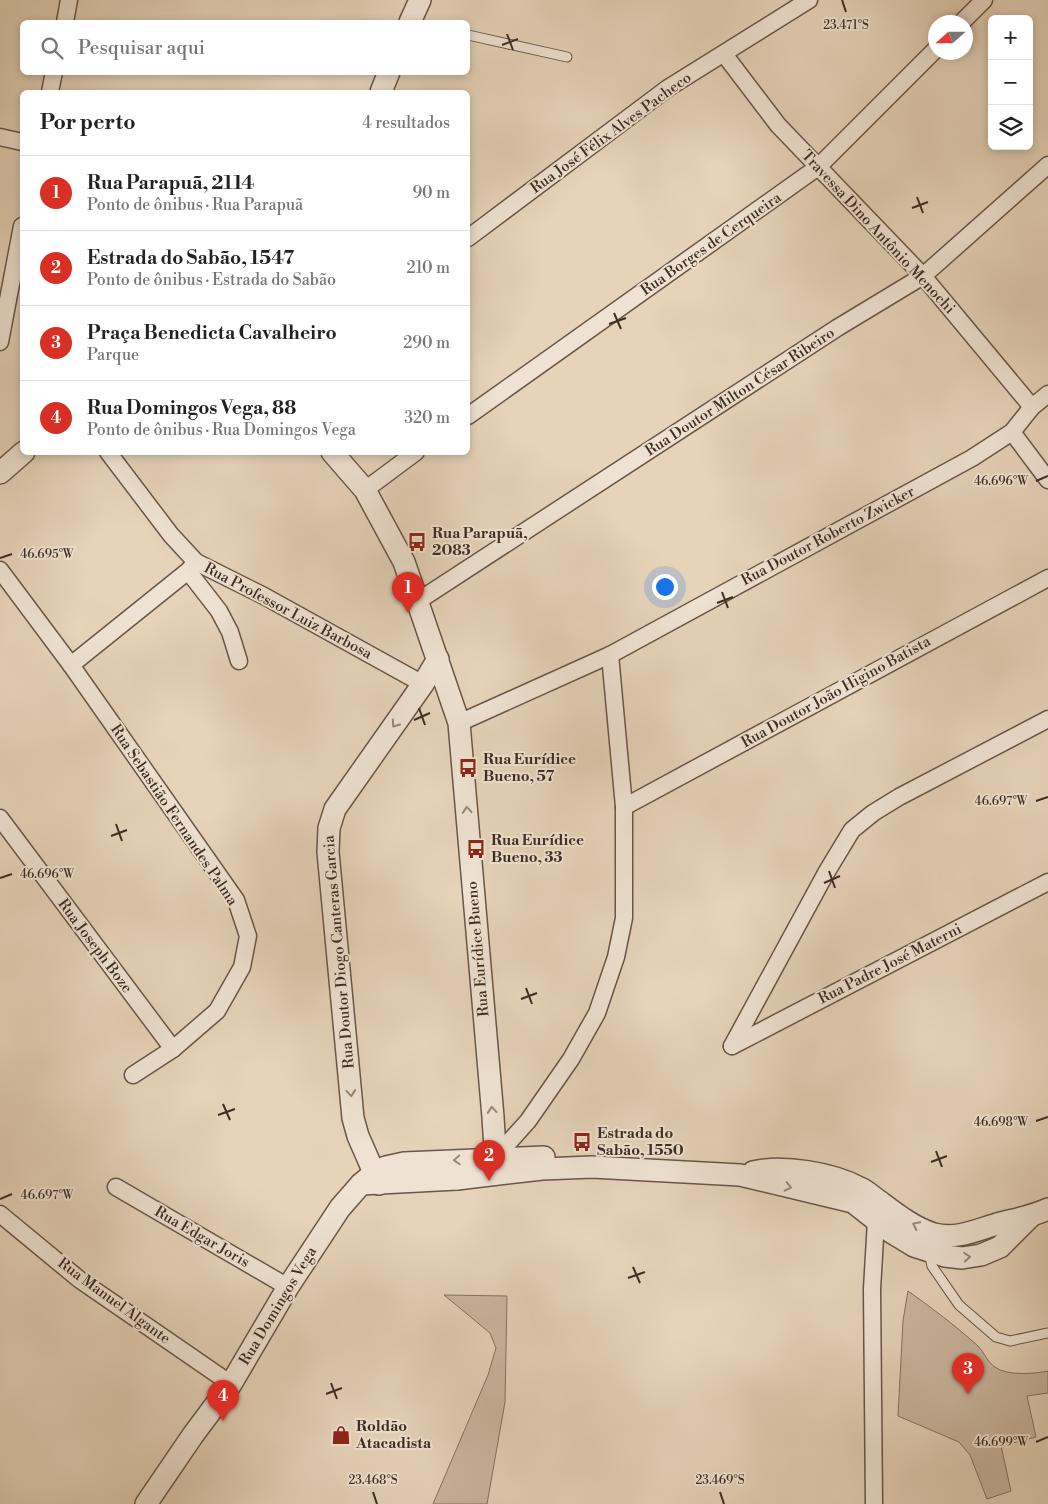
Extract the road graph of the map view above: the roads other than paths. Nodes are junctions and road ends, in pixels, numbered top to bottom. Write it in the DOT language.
graph roads {
  1 [pos="69,0"];
  2 [pos="420,0"];
  3 [pos="808,0"];
  4 [pos="984,0"];
  5 [pos="969,15"];
  6 [pos="64,20"];
  7 [pos="412,20"];
  8 [pos="470,35"];
  9 [pos="724,54"];
  10 [pos="567,56"];
  11 [pos="928,57"];
  12 [pos="53,75"];
  13 [pos="389,75"];
  14 [pos="50,90"];
  15 [pos="382,90"];
  16 [pos="0,137"];
  17 [pos="20,142"];
  18 [pos="1048,165"];
  19 [pos="818,168"];
  20 [pos="470,236"];
  21 [pos="20,237"];
  22 [pos="923,276"];
  23 [pos="0,342"];
  24 [pos="1048,394"];
  25 [pos="1032,408"];
  26 [pos="470,415"];
  27 [pos="1012,432"];
  28 [pos="21,455"];
  29 [pos="110,455"];
  30 [pos="335,455"];
  31 [pos="412,455"];
  32 [pos="0,473"];
  33 [pos="1048,480"];
  34 [pos="365,490"];
  35 [pos="192,566"];
  36 [pos="0,570"];
  37 [pos="1048,578"];
  38 [pos="418,601"];
  39 [pos="610,655"];
  40 [pos="438,658"];
  41 [pos="239,661"];
  42 [pos="71,665"];
  43 [pos="423,684"];
  44 [pos="1048,719"];
  45 [pos="460,731"];
  46 [pos="624,807"];
  47 [pos="0,818"];
  48 [pos="1048,882"];
  49 [pos="173,1049"];
  50 [pos="133,1075"];
  51 [pos="494,1159"];
  52 [pos="592,1166"];
  53 [pos="740,1176"];
  54 [pos="457,1179"];
  55 [pos="371,1180"];
  56 [pos="116,1187"];
  57 [pos="869,1194"];
  58 [pos="1039,1213"];
  59 [pos="0,1214"];
  60 [pos="876,1221"];
  61 [pos="929,1251"];
  62 [pos="288,1287"];
  63 [pos="1048,1333"];
  64 [pos="231,1384"];
  65 [pos="146,1504"];
  66 [pos="874,1504"];
  1 -- 6 [label="street"];
  2 -- 7 [label="street"];
  3 -- 9 [label="street, Rua José Félix Alves Pacheco"];
  4 -- 5 [label="street"];
  8 -- 10 [label="lane"];
  9 -- 19 [label="street, Travessa Dino Antônio Menochi"];
  9 -- 20 [label="street, Rua José Félix Alves Pacheco"];
  11 -- 19 [label="street, Rua Borges de Cerqueira"];
  12 -- 14 [label="street"];
  13 -- 15 [label="street"];
  16 -- 17 [label="street"];
  18 -- 22 [label="street, Rua Doutor Milton César Ribeiro"];
  19 -- 22 [label="street, Travessa Dino Antônio Menochi"];
  19 -- 26 [label="street, Rua Borges de Cerqueira"];
  21 -- 23 [label="street"];
  22 -- 25 [label="street, Travessa Dino Antônio Menochi"];
  22 -- 38 [label="street, Rua Doutor Milton César Ribeiro"];
  24 -- 25 [label="street, Rua Doutor Roberto Zwicker"];
  25 -- 27 [label="street, Rua Doutor Roberto Zwicker"];
  27 -- 33 [label="street"];
  27 -- 39 [label="street, Rua Doutor Roberto Zwicker"];
  28 -- 32 [label="street"];
  29 -- 35 [label="street, Rua Professor Luiz Barbosa"];
  30 -- 34 [label="street, Rua Eurídice Bueno"];
  31 -- 34 [label="street"];
  34 -- 38 [label="street, Rua Eurídice Bueno"];
  35 -- 41 [label="street"];
  35 -- 42 [label="street"];
  35 -- 43 [label="street, Rua Professor Luiz Barbosa"];
  36 -- 42 [label="street, Rua Sebastião Fernandes Palma"];
  37 -- 46 [label="street, Rua Doutor João Higino Batista"];
  38 -- 40 [label="street, Rua Eurídice Bueno"];
  39 -- 45 [label="street, Rua Doutor Roberto Zwicker"];
  39 -- 46 [label="street"];
  40 -- 43 [label="street, Rua Doutor Diogo Canteras Garcia"];
  40 -- 45 [label="street, Rua Eurídice Bueno"];
  42 -- 49 [label="street, Rua Sebastião Fernandes Palma"];
  43 -- 45 [label="street, Rua Eurídice Bueno"];
  43 -- 55 [label="street, Rua Doutor Diogo Canteras Garcia, one-way"];
  44 -- 48 [label="street, Rua Padre José Materni"];
  51 -- 45 [label="street, Rua Eurídice Bueno, one-way"];
  46 -- 51 [label="street"];
  47 -- 49 [label="street, Rua Joseph Boze"];
  49 -- 50 [label="street, Rua Sebastião Fernandes Palma"];
  51 -- 52 [label="street"];
  51 -- 54 [label="street"];
  51 -- 55 [label="street, one-way"];
  52 -- 53 [label="street"];
  52 -- 54 [label="street"];
  53 -- 57 [label="street"];
  53 -- 60 [label="street, one-way"];
  54 -- 55 [label="street"];
  55 -- 62 [label="street, Rua Domingos Vega"];
  56 -- 62 [label="street, Rua Edgar Joris"];
  58 -- 57 [label="street, one-way"];
  57 -- 60 [label="street"];
  61 -- 58 [label="street, one-way"];
  59 -- 64 [label="street, Rua Manuel Algante"];
  60 -- 61 [label="street"];
  60 -- 66 [label="street"];
  61 -- 63 [label="lane"];
  62 -- 64 [label="street, Rua Domingos Vega"];
  64 -- 65 [label="street, Rua Domingos Vega"];
}
